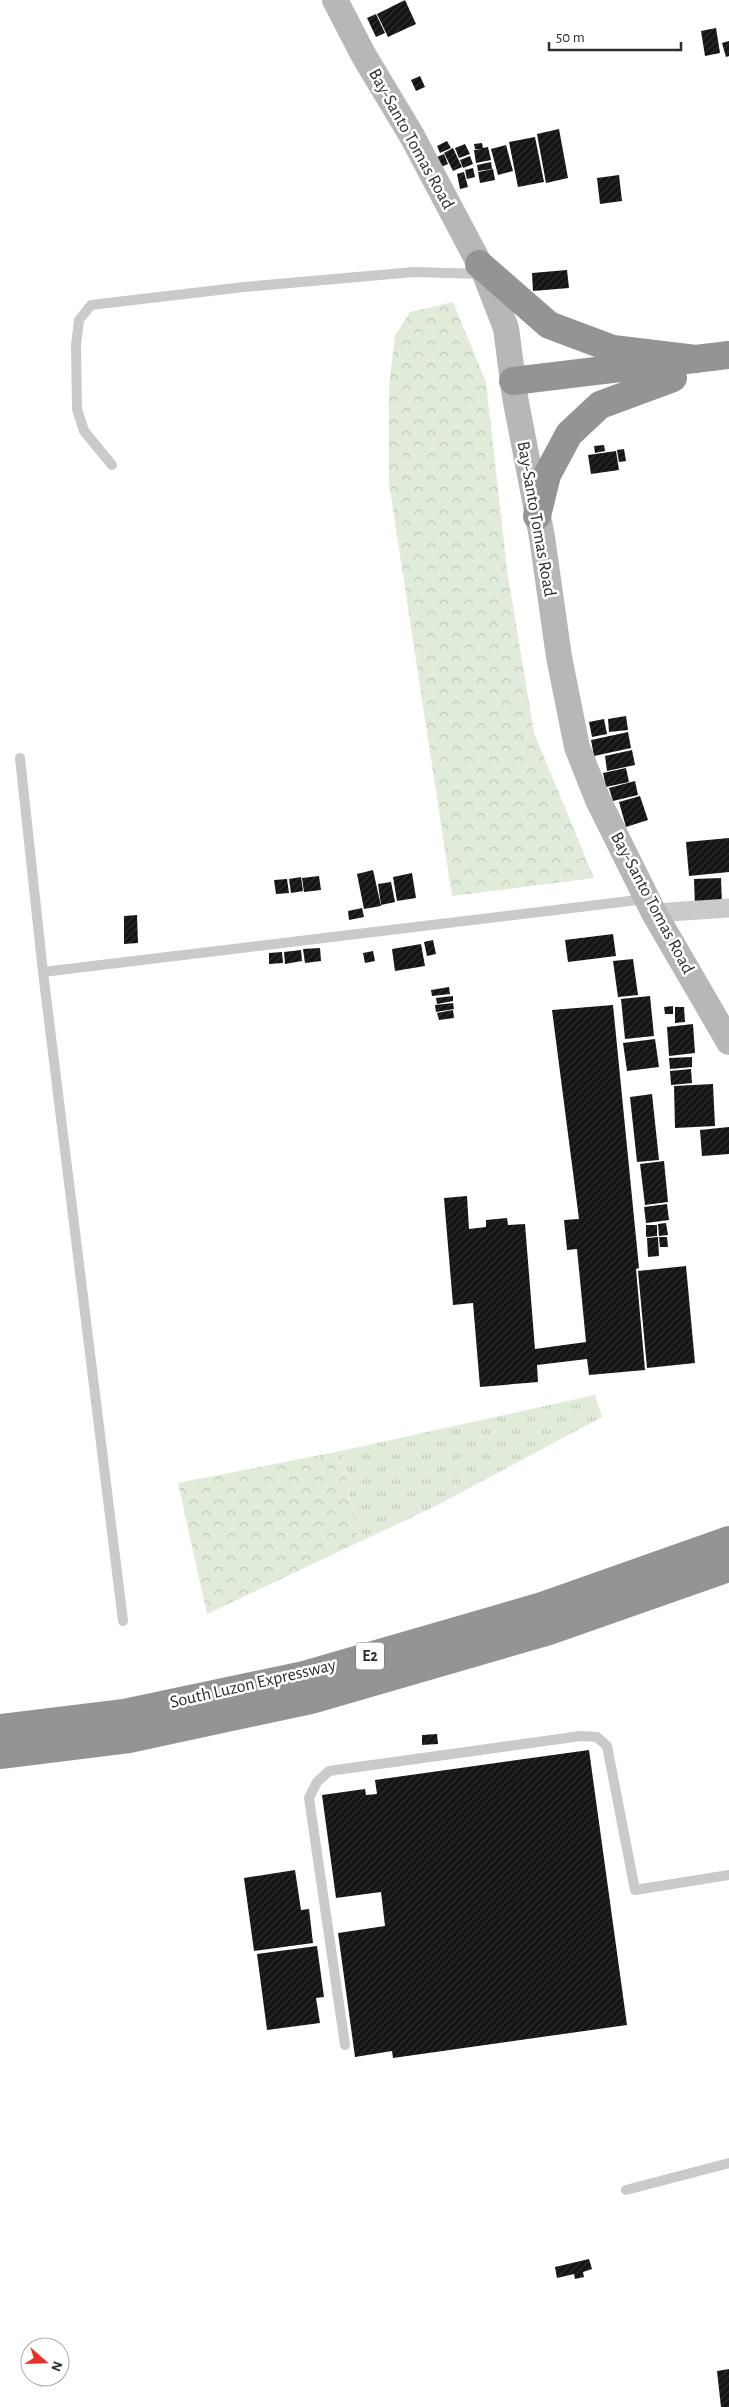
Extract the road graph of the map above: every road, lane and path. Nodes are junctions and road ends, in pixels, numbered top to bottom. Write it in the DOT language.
graph roads {
  1 [pos="335,0"];
  2 [pos="482,269"];
  3 [pos="729,355"];
  4 [pos="696,359"];
  5 [pos="729,372"];
  6 [pos="673,378"];
  7 [pos="514,389"];
  8 [pos="112,465"];
  9 [pos="537,516"];
  10 [pos="20,758"];
  11 [pos="650,906"];
  12 [pos="729,908"];
  13 [pos="43,972"];
  14 [pos="729,1042"];
  15 [pos="729,1540"];
  16 [pos="729,1568"];
  17 [pos="123,1621"];
  18 [pos="0,1728"];
  19 [pos="0,1755"];
  20 [pos="729,1875"];
  21 [pos="344,2044"];
  22 [pos="729,2163"];
  23 [pos="626,2190"];
  1 -- 2 [label="main road, Bay-Santo Tomas Road"];
  2 -- 4 [label="highway"];
  2 -- 7 [label="main road, Bay-Santo Tomas Road"];
  2 -- 8 [label="lane"];
  3 -- 4 [label="highway"];
  4 -- 7 [label="highway"];
  5 -- 6 [label="highway"];
  6 -- 7 [label="highway"];
  6 -- 9 [label="highway"];
  7 -- 9 [label="main road, Bay-Santo Tomas Road"];
  9 -- 11 [label="main road, Bay-Santo Tomas Road"];
  10 -- 13 [label="lane"];
  11 -- 12 [label="street"];
  11 -- 13 [label="lane"];
  11 -- 14 [label="main road, Bay-Santo Tomas Road"];
  13 -- 17 [label="lane"];
  15 -- 18 [label="highway, South Luzon Expressway / E2"];
  16 -- 19 [label="highway, South Luzon Expressway / E2"];
  20 -- 21 [label="lane"];
  22 -- 23 [label="lane"];
}
